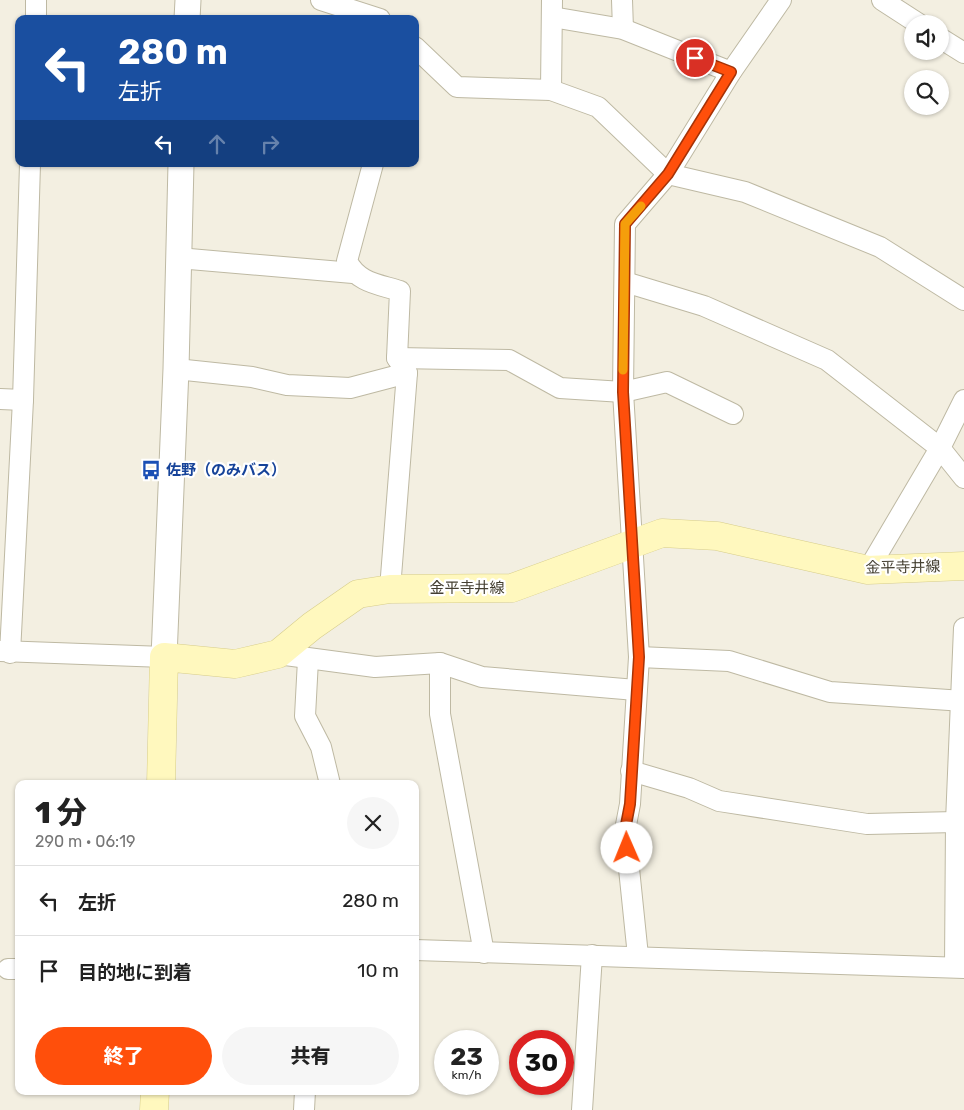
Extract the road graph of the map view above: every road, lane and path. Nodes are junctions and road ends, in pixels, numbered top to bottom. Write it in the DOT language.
graph roads {
  1 [pos="36,0"];
  2 [pos="188,0"];
  3 [pos="321,0"];
  4 [pos="622,0"];
  5 [pos="781,0"];
  6 [pos="882,0"];
  7 [pos="552,9"];
  8 [pos="36,15"];
  9 [pos="187,15"];
  10 [pos="368,15"];
  11 [pos="905,15"];
  12 [pos="623,29"];
  13 [pos="949,44"];
  14 [pos="419,53"];
  15 [pos="964,53"];
  16 [pos="731,72"];
  17 [pos="550,90"];
  18 [pos="30,167"];
  19 [pos="181,167"];
  20 [pos="372,167"];
  21 [pos="668,174"];
  22 [pos="178,258"];
  23 [pos="354,273"];
  24 [pos="625,282"];
  25 [pos="964,300"];
  26 [pos="402,366"];
  27 [pos="176,369"];
  28 [pos="623,392"];
  29 [pos="0,399"];
  30 [pos="23,400"];
  31 [pos="964,400"];
  32 [pos="733,414"];
  33 [pos="940,448"];
  34 [pos="964,478"];
  35 [pos="631,546"];
  36 [pos="964,566"];
  37 [pos="868,570"];
  38 [pos="390,589"];
  39 [pos="964,628"];
  40 [pos="5,652"];
  41 [pos="278,654"];
  42 [pos="639,657"];
  43 [pos="164,658"];
  44 [pos="308,660"];
  45 [pos="440,663"];
  46 [pos="636,690"];
  47 [pos="962,701"];
  48 [pos="631,771"];
  49 [pos="161,780"];
  50 [pos="329,780"];
  51 [pos="956,822"];
  52 [pos="419,950"];
  53 [pos="484,953"];
  54 [pos="592,954"];
  55 [pos="638,956"];
  56 [pos="959,967"];
  57 [pos="155,1095"];
  58 [pos="305,1095"];
  59 [pos="154,1110"];
  60 [pos="304,1110"];
  61 [pos="582,1110"];
  1 -- 8 [label="street"];
  2 -- 9 [label="street"];
  3 -- 10 [label="street"];
  4 -- 12 [label="street"];
  5 -- 16 [label="street"];
  6 -- 11 [label="street"];
  7 -- 12 [label="street"];
  7 -- 17 [label="street"];
  12 -- 16 [label="street"];
  13 -- 15 [label="street"];
  14 -- 17 [label="street"];
  16 -- 21 [label="street"];
  17 -- 21 [label="street"];
  18 -- 30 [label="street"];
  19 -- 22 [label="street"];
  20 -- 23 [label="street"];
  21 -- 24 [label="street"];
  21 -- 25 [label="street"];
  22 -- 23 [label="street"];
  22 -- 27 [label="street"];
  23 -- 26 [label="street"];
  24 -- 28 [label="street"];
  24 -- 33 [label="street"];
  26 -- 27 [label="street"];
  26 -- 28 [label="street"];
  26 -- 38 [label="street"];
  27 -- 43 [label="street"];
  28 -- 32 [label="street"];
  28 -- 35 [label="street"];
  29 -- 30 [label="street"];
  30 -- 40 [label="street"];
  31 -- 33 [label="street"];
  33 -- 34 [label="street"];
  33 -- 37 [label="street"];
  35 -- 37 [label="main road, 金平寺井線"];
  35 -- 38 [label="main road, 金平寺井線"];
  35 -- 42 [label="street"];
  36 -- 37 [label="main road, 金平寺井線"];
  38 -- 41 [label="main road, 金平寺井線"];
  39 -- 47 [label="street"];
  40 -- 43 [label="street"];
  41 -- 43 [label="main road, 金平寺井線"];
  41 -- 44 [label="street"];
  42 -- 46 [label="street"];
  42 -- 47 [label="street"];
  43 -- 49 [label="main road"];
  44 -- 45 [label="street"];
  44 -- 50 [label="street"];
  45 -- 46 [label="street"];
  45 -- 53 [label="street"];
  46 -- 48 [label="street"];
  47 -- 51 [label="street"];
  48 -- 51 [label="street"];
  48 -- 55 [label="street"];
  51 -- 56 [label="street"];
  52 -- 53 [label="street"];
  53 -- 54 [label="street"];
  54 -- 55 [label="street"];
  54 -- 61 [label="street"];
  55 -- 56 [label="street"];
  57 -- 59 [label="main road"];
  58 -- 60 [label="street"];
}
